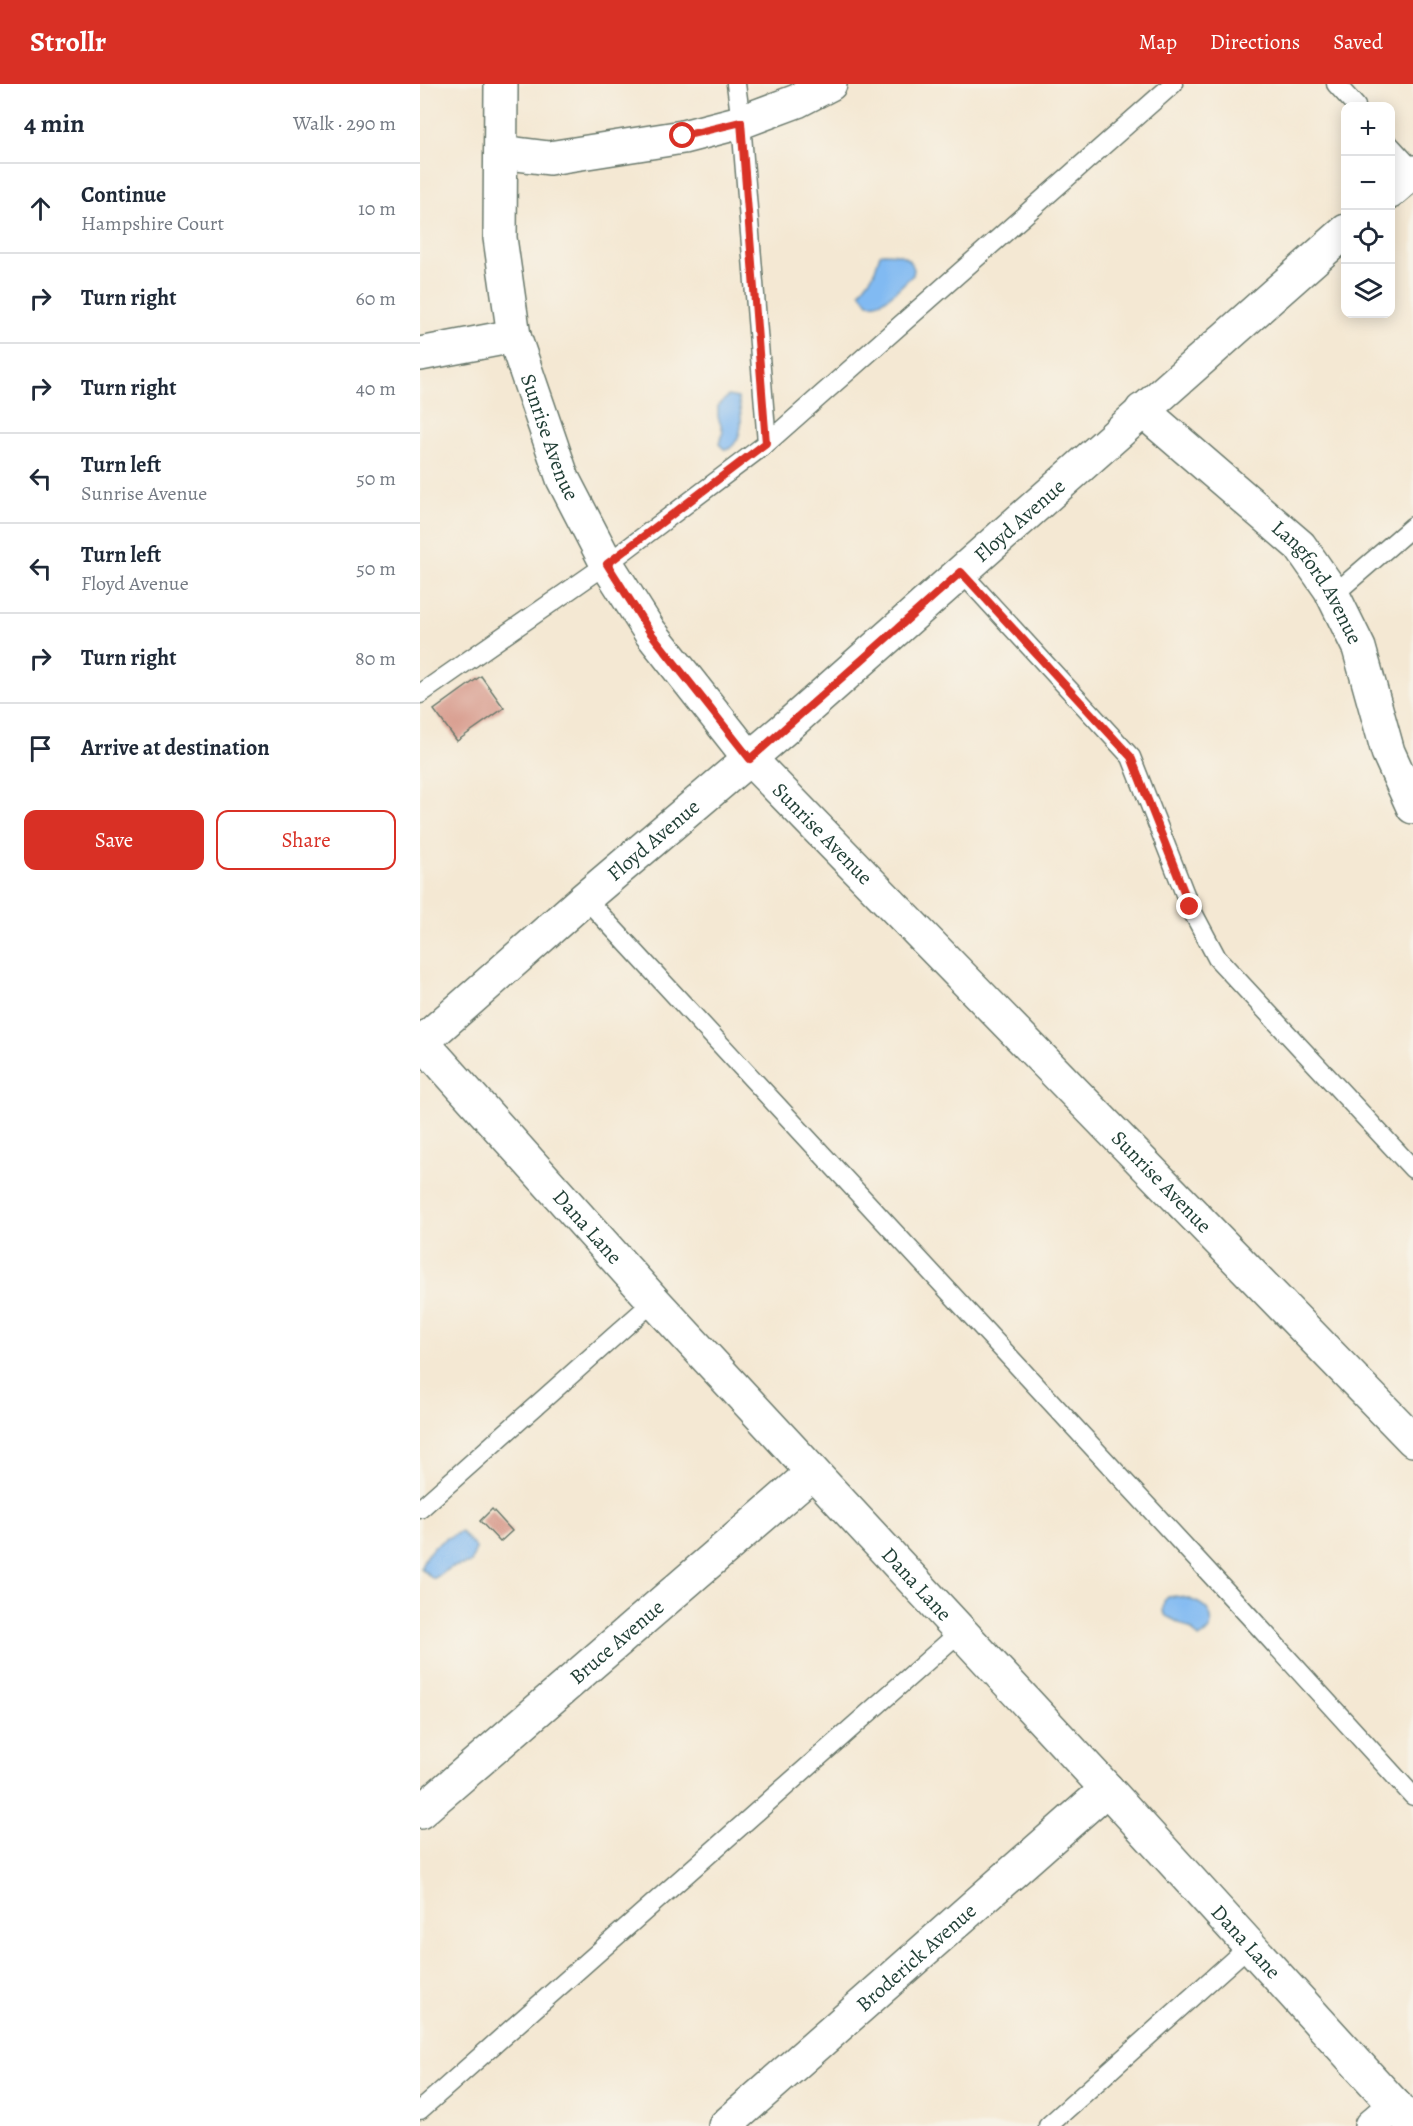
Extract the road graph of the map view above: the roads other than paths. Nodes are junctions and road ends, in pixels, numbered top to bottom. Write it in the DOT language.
graph roads {
  1 [pos="501,84"];
  2 [pos="736,84"];
  3 [pos="830,84"];
  4 [pos="1173,84"];
  5 [pos="1336,84"];
  6 [pos="1352,102"];
  7 [pos="741,122"];
  8 [pos="1395,151"];
  9 [pos="501,152"];
  10 [pos="1413,171"];
  11 [pos="1395,187"];
  12 [pos="1341,235"];
  13 [pos="514,336"];
  14 [pos="420,354"];
  15 [pos="1142,410"];
  16 [pos="766,443"];
  17 [pos="1413,526"];
  18 [pos="607,564"];
  19 [pos="961,572"];
  20 [pos="1333,595"];
  21 [pos="420,693"];
  22 [pos="750,759"];
  23 [pos="1411,799"];
  24 [pos="585,898"];
  25 [pos="421,1043"];
  26 [pos="1413,1169"];
  27 [pos="654,1301"];
  28 [pos="1413,1440"];
  29 [pos="813,1473"];
  30 [pos="420,1509"];
  31 [pos="961,1631"];
  32 [pos="1107,1790"];
  33 [pos="1413,1796"];
  34 [pos="420,1812"];
  35 [pos="1250,1946"];
  36 [pos="420,2110"];
  37 [pos="1393,2119"];
  38 [pos="725,2126"];
  39 [pos="1048,2126"];
  1 -- 9 [label="street, Sunrise Avenue"];
  2 -- 7 [label="lane"];
  3 -- 7 [label="street"];
  4 -- 16 [label="lane"];
  5 -- 6 [label="lane"];
  7 -- 9 [label="street"];
  7 -- 16 [label="lane"];
  8 -- 10 [label="lane"];
  9 -- 13 [label="street, Sunrise Avenue"];
  10 -- 11 [label="street"];
  12 -- 15 [label="street, Floyd Avenue"];
  13 -- 14 [label="street"];
  13 -- 18 [label="street, Sunrise Avenue"];
  15 -- 19 [label="street, Floyd Avenue"];
  15 -- 20 [label="street, Langford Avenue"];
  16 -- 18 [label="lane"];
  17 -- 20 [label="lane"];
  18 -- 21 [label="lane"];
  18 -- 22 [label="street, Sunrise Avenue"];
  19 -- 22 [label="street, Floyd Avenue"];
  19 -- 26 [label="lane"];
  20 -- 23 [label="street, Langford Avenue"];
  22 -- 24 [label="street, Floyd Avenue"];
  22 -- 28 [label="street, Sunrise Avenue"];
  24 -- 25 [label="street, Floyd Avenue"];
  24 -- 33 [label="lane"];
  25 -- 27 [label="street, Dana Lane"];
  27 -- 29 [label="street, Dana Lane"];
  27 -- 30 [label="lane"];
  29 -- 31 [label="street, Dana Lane"];
  29 -- 34 [label="street, Bruce Avenue"];
  31 -- 32 [label="street, Dana Lane"];
  31 -- 36 [label="lane"];
  32 -- 35 [label="street, Dana Lane"];
  32 -- 38 [label="street, Broderick Avenue"];
  35 -- 37 [label="street, Dana Lane"];
  35 -- 39 [label="lane"];
}
